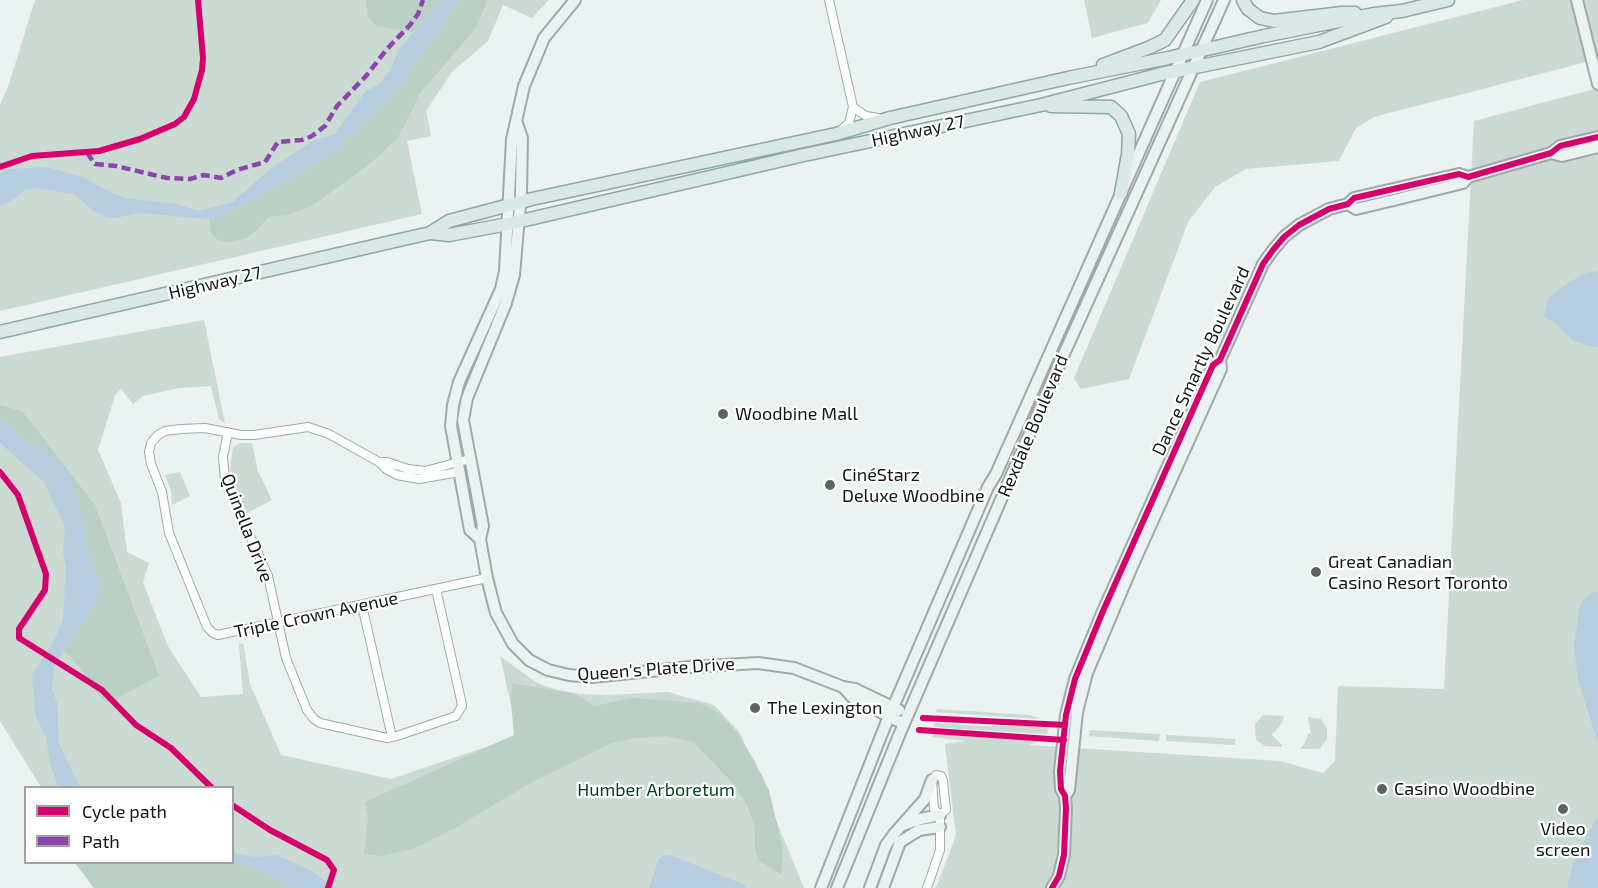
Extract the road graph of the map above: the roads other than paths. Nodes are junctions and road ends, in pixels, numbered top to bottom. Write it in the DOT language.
graph roads {
  1 [pos="575,0"];
  2 [pos="830,0"];
  3 [pos="1193,0"];
  4 [pos="1207,0"];
  5 [pos="1224,0"];
  6 [pos="1243,0"];
  7 [pos="1448,0"];
  8 [pos="1577,0"];
  9 [pos="1402,11"];
  10 [pos="1374,14"];
  11 [pos="1202,50"];
  12 [pos="1183,54"];
  13 [pos="1194,67"];
  14 [pos="1176,71"];
  15 [pos="1068,78"];
  16 [pos="1598,84"];
  17 [pos="1041,105"];
  18 [pos="854,107"];
  19 [pos="890,118"];
  20 [pos="836,134"];
  21 [pos="1598,137"];
  22 [pos="1598,147"];
  23 [pos="1551,153"];
  24 [pos="1121,193"];
  25 [pos="514,203"];
  26 [pos="513,223"];
  27 [pos="430,233"];
  28 [pos="0,332"];
  29 [pos="482,346"];
  30 [pos="228,432"];
  31 [pos="470,459"];
  32 [pos="458,467"];
  33 [pos="480,539"];
  34 [pos="487,578"];
  35 [pos="436,589"];
  36 [pos="362,605"];
  37 [pos="278,623"];
  38 [pos="891,712"];
  39 [pos="906,719"];
  40 [pos="392,738"];
  41 [pos="932,780"];
  42 [pos="940,821"];
  43 [pos="903,825"];
  44 [pos="843,831"];
  45 [pos="856,837"];
  46 [pos="821,888"];
  47 [pos="837,888"];
  48 [pos="870,888"];
  49 [pos="883,888"];
  50 [pos="927,888"];
  51 [pos="1052,888"];
  1 -- 25 [label="street, Queen's Plate Drive"];
  2 -- 18 [label="street"];
  3 -- 15 [label="main road"];
  4 -- 12 [label="street, Rexdale Boulevard"];
  5 -- 11 [label="street, Rexdale Boulevard"];
  6 -- 10 [label="main road"];
  7 -- 9 [label="main road, Highway 27"];
  8 -- 16 [label="street"];
  9 -- 10 [label="main road, Highway 27"];
  9 -- 13 [label="main road, Highway 27"];
  10 -- 11 [label="main road, Highway 27"];
  11 -- 12 [label="main road, Highway 27"];
  11 -- 13 [label="street, Rexdale Boulevard"];
  12 -- 14 [label="street, Rexdale Boulevard"];
  12 -- 15 [label="main road, Highway 27"];
  13 -- 14 [label="main road, Highway 27"];
  13 -- 39 [label="street, Rexdale Boulevard"];
  14 -- 17 [label="main road, Highway 27"];
  14 -- 24 [label="street, Rexdale Boulevard"];
  15 -- 19 [label="main road, Highway 27"];
  17 -- 24 [label="main road"];
  17 -- 26 [label="main road, Highway 27"];
  18 -- 19 [label="street"];
  18 -- 20 [label="street"];
  19 -- 20 [label="main road, Highway 27"];
  20 -- 25 [label="main road, Highway 27"];
  21 -- 23 [label="street, Dance Smartly Boulevard"];
  22 -- 23 [label="street, Dance Smartly Boulevard"];
  23 -- 51 [label="street, Dance Smartly Boulevard"];
  24 -- 38 [label="street, Rexdale Boulevard"];
  25 -- 26 [label="street, Queen's Plate Drive"];
  25 -- 27 [label="main road, Highway 27"];
  26 -- 27 [label="main road, Highway 27"];
  26 -- 29 [label="street, Queen's Plate Drive"];
  27 -- 28 [label="main road, Highway 27"];
  29 -- 31 [label="street, Queen's Plate Drive"];
  29 -- 32 [label="street, Queen's Plate Drive"];
  30 -- 32 [label="street, Triple Crown Avenue"];
  30 -- 37 [label="street, Quinella Drive"];
  30 -- 37 [label="street, Triple Crown Avenue"];
  31 -- 32 [label="street, Triple Crown Avenue"];
  31 -- 33 [label="street, Queen's Plate Drive"];
  32 -- 33 [label="street, Queen's Plate Drive"];
  33 -- 34 [label="street, Queen's Plate Drive"];
  34 -- 35 [label="street, Triple Crown Avenue"];
  34 -- 38 [label="street, Queen's Plate Drive"];
  35 -- 36 [label="street, Triple Crown Avenue"];
  35 -- 40 [label="street"];
  36 -- 37 [label="street, Triple Crown Avenue"];
  36 -- 40 [label="street"];
  37 -- 40 [label="street, Quinella Drive"];
  38 -- 39 [label="street, Queen's Plate Drive"];
  38 -- 44 [label="street, Rexdale Boulevard"];
  39 -- 45 [label="street, Rexdale Boulevard"];
  41 -- 42 [label="street"];
  41 -- 43 [label="street"];
  42 -- 43 [label="street"];
  42 -- 49 [label="street"];
  42 -- 50 [label="street"];
  43 -- 48 [label="street"];
  44 -- 45 [label="street"];
  44 -- 46 [label="street, Rexdale Boulevard"];
  45 -- 47 [label="street, Rexdale Boulevard"];
}
